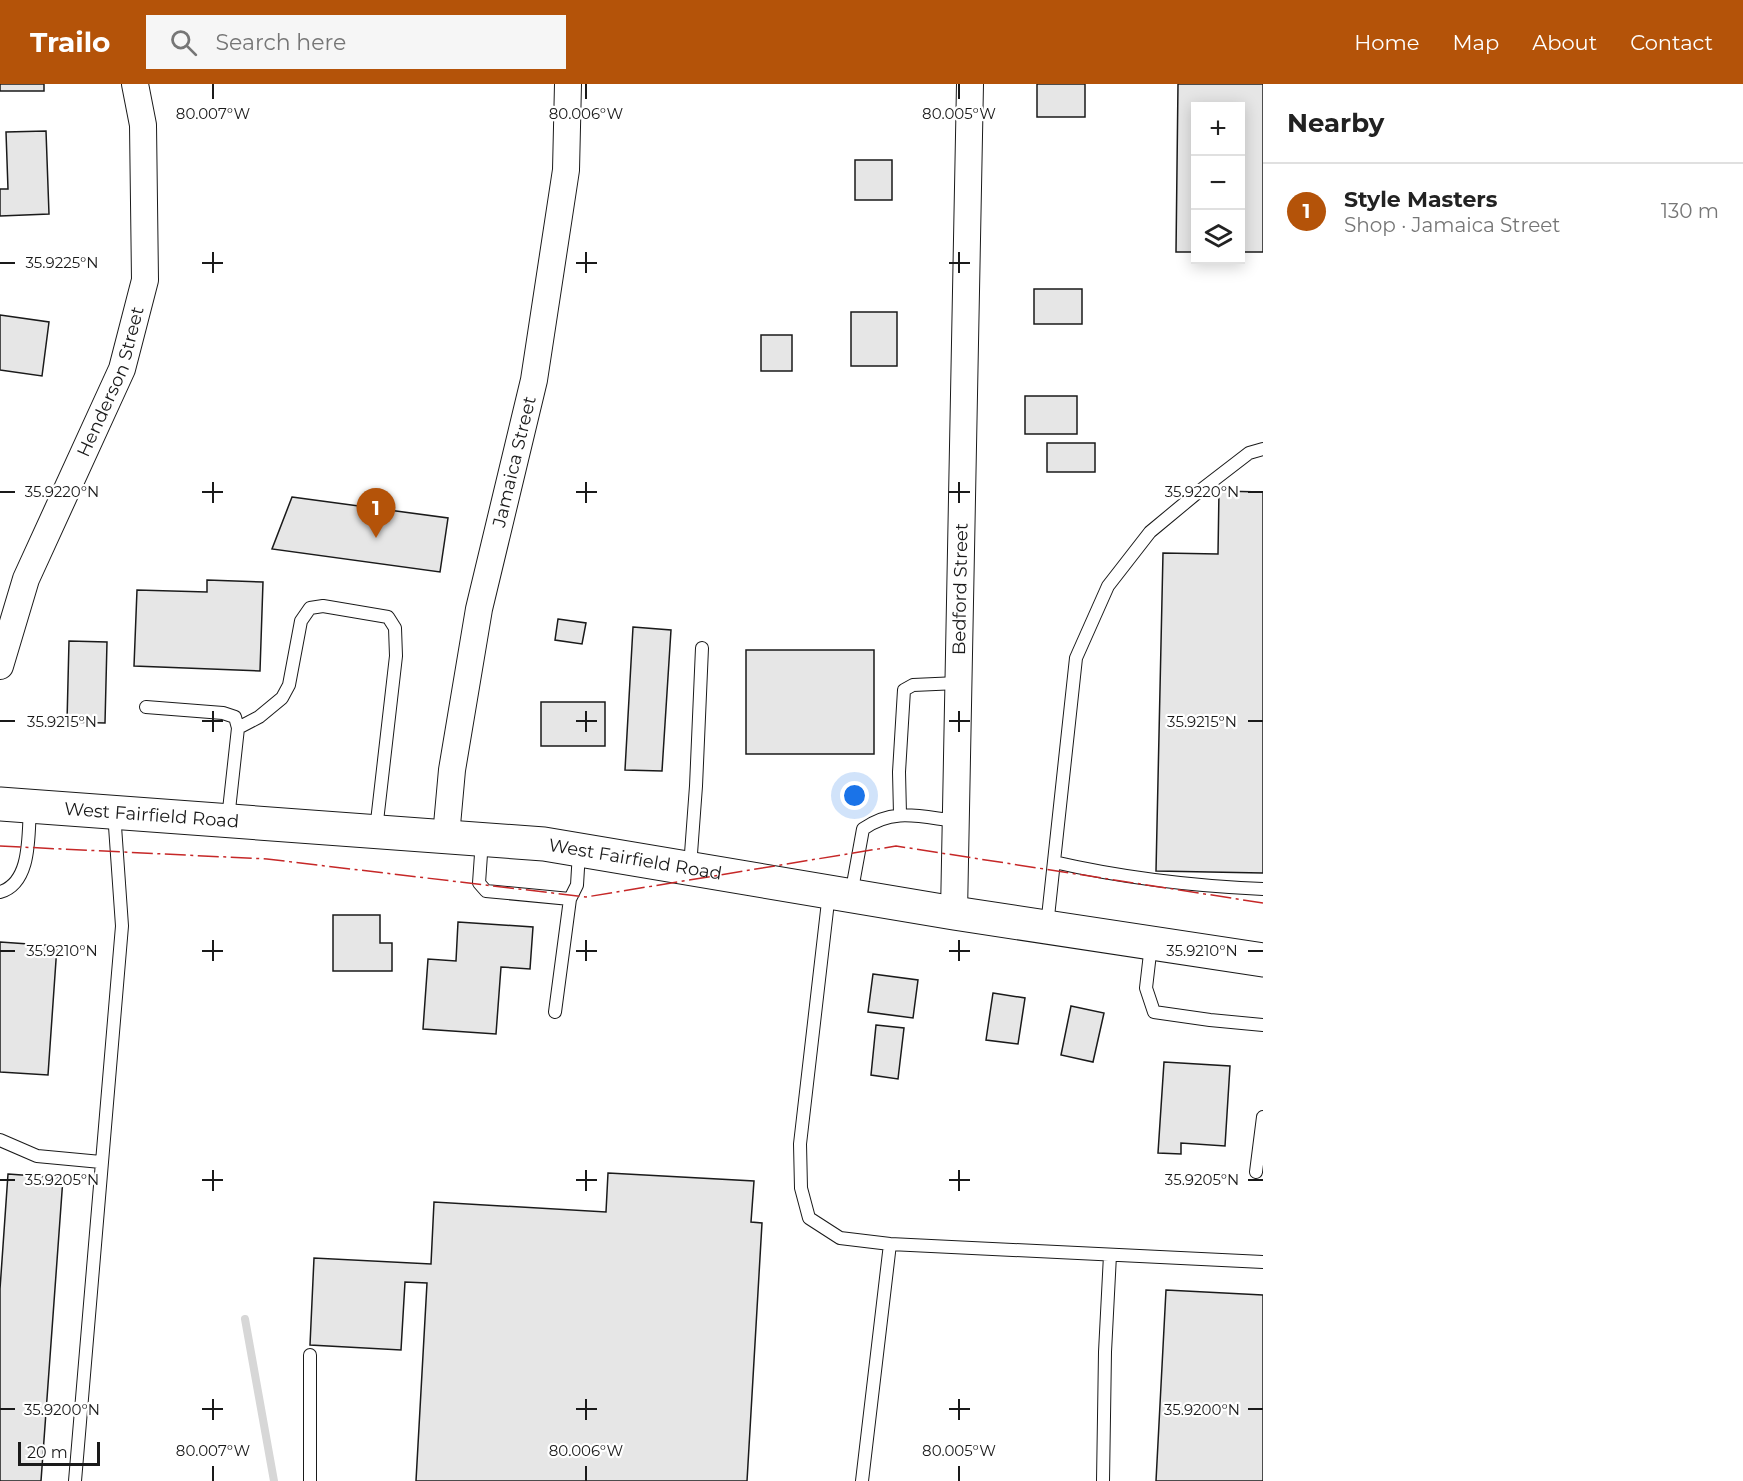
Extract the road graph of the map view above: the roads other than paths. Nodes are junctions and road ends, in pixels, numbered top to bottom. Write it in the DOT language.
graph roads {
  1 [pos="135,84"];
  2 [pos="568,84"];
  3 [pos="970,84"];
  4 [pos="1263,449"];
  5 [pos="702,648"];
  6 [pos="0,666"];
  7 [pos="958,683"];
  8 [pos="146,707"];
  9 [pos="238,728"];
  10 [pos="15,805"];
  11 [pos="114,812"];
  12 [pos="900,814"];
  13 [pos="228,820"];
  14 [pos="956,821"];
  15 [pos="376,831"];
  16 [pos="446,836"];
  17 [pos="482,839"];
  18 [pos="579,850"];
  19 [pos="1054,862"];
  20 [pos="690,869"];
  21 [pos="1263,889"];
  22 [pos="0,892"];
  23 [pos="840,894"];
  24 [pos="570,899"];
  25 [pos="954,913"];
  26 [pos="1047,927"];
  27 [pos="1151,943"];
  28 [pos="1263,960"];
  29 [pos="555,1012"];
  30 [pos="1263,1025"];
  31 [pos="1263,1117"];
  32 [pos="0,1140"];
  33 [pos="101,1162"];
  34 [pos="1256,1172"];
  35 [pos="890,1244"];
  36 [pos="1110,1255"];
  37 [pos="1263,1262"];
  38 [pos="310,1355"];
  39 [pos="75,1481"];
  40 [pos="310,1481"];
  41 [pos="862,1481"];
  42 [pos="1103,1481"];
  1 -- 6 [label="street, Henderson Street"];
  2 -- 16 [label="street, Jamaica Street"];
  3 -- 7 [label="street, Bedford Street"];
  4 -- 19 [label="lane"];
  5 -- 20 [label="lane"];
  7 -- 12 [label="lane"];
  7 -- 14 [label="street, Bedford Street"];
  8 -- 9 [label="lane"];
  9 -- 13 [label="lane"];
  9 -- 15 [label="lane"];
  10 -- 11 [label="main road, West Fairfield Road"];
  10 -- 22 [label="lane"];
  11 -- 13 [label="main road, West Fairfield Road"];
  11 -- 33 [label="lane"];
  12 -- 14 [label="lane"];
  12 -- 23 [label="lane"];
  13 -- 15 [label="main road, West Fairfield Road"];
  14 -- 25 [label="street, Bedford Street"];
  15 -- 16 [label="main road, West Fairfield Road"];
  16 -- 17 [label="main road, West Fairfield Road"];
  17 -- 18 [label="main road, West Fairfield Road"];
  17 -- 24 [label="lane"];
  18 -- 20 [label="main road, West Fairfield Road"];
  18 -- 24 [label="lane"];
  19 -- 21 [label="lane"];
  19 -- 26 [label="lane"];
  20 -- 23 [label="main road, West Fairfield Road"];
  23 -- 25 [label="main road, West Fairfield Road"];
  23 -- 35 [label="lane"];
  24 -- 29 [label="lane"];
  25 -- 26 [label="main road, West Fairfield Road"];
  26 -- 27 [label="main road, West Fairfield Road"];
  27 -- 28 [label="main road, West Fairfield Road"];
  27 -- 30 [label="lane"];
  31 -- 34 [label="lane"];
  32 -- 33 [label="lane"];
  33 -- 39 [label="lane"];
  35 -- 36 [label="lane"];
  35 -- 41 [label="lane"];
  36 -- 37 [label="lane"];
  36 -- 42 [label="lane"];
  38 -- 40 [label="lane"];
}
